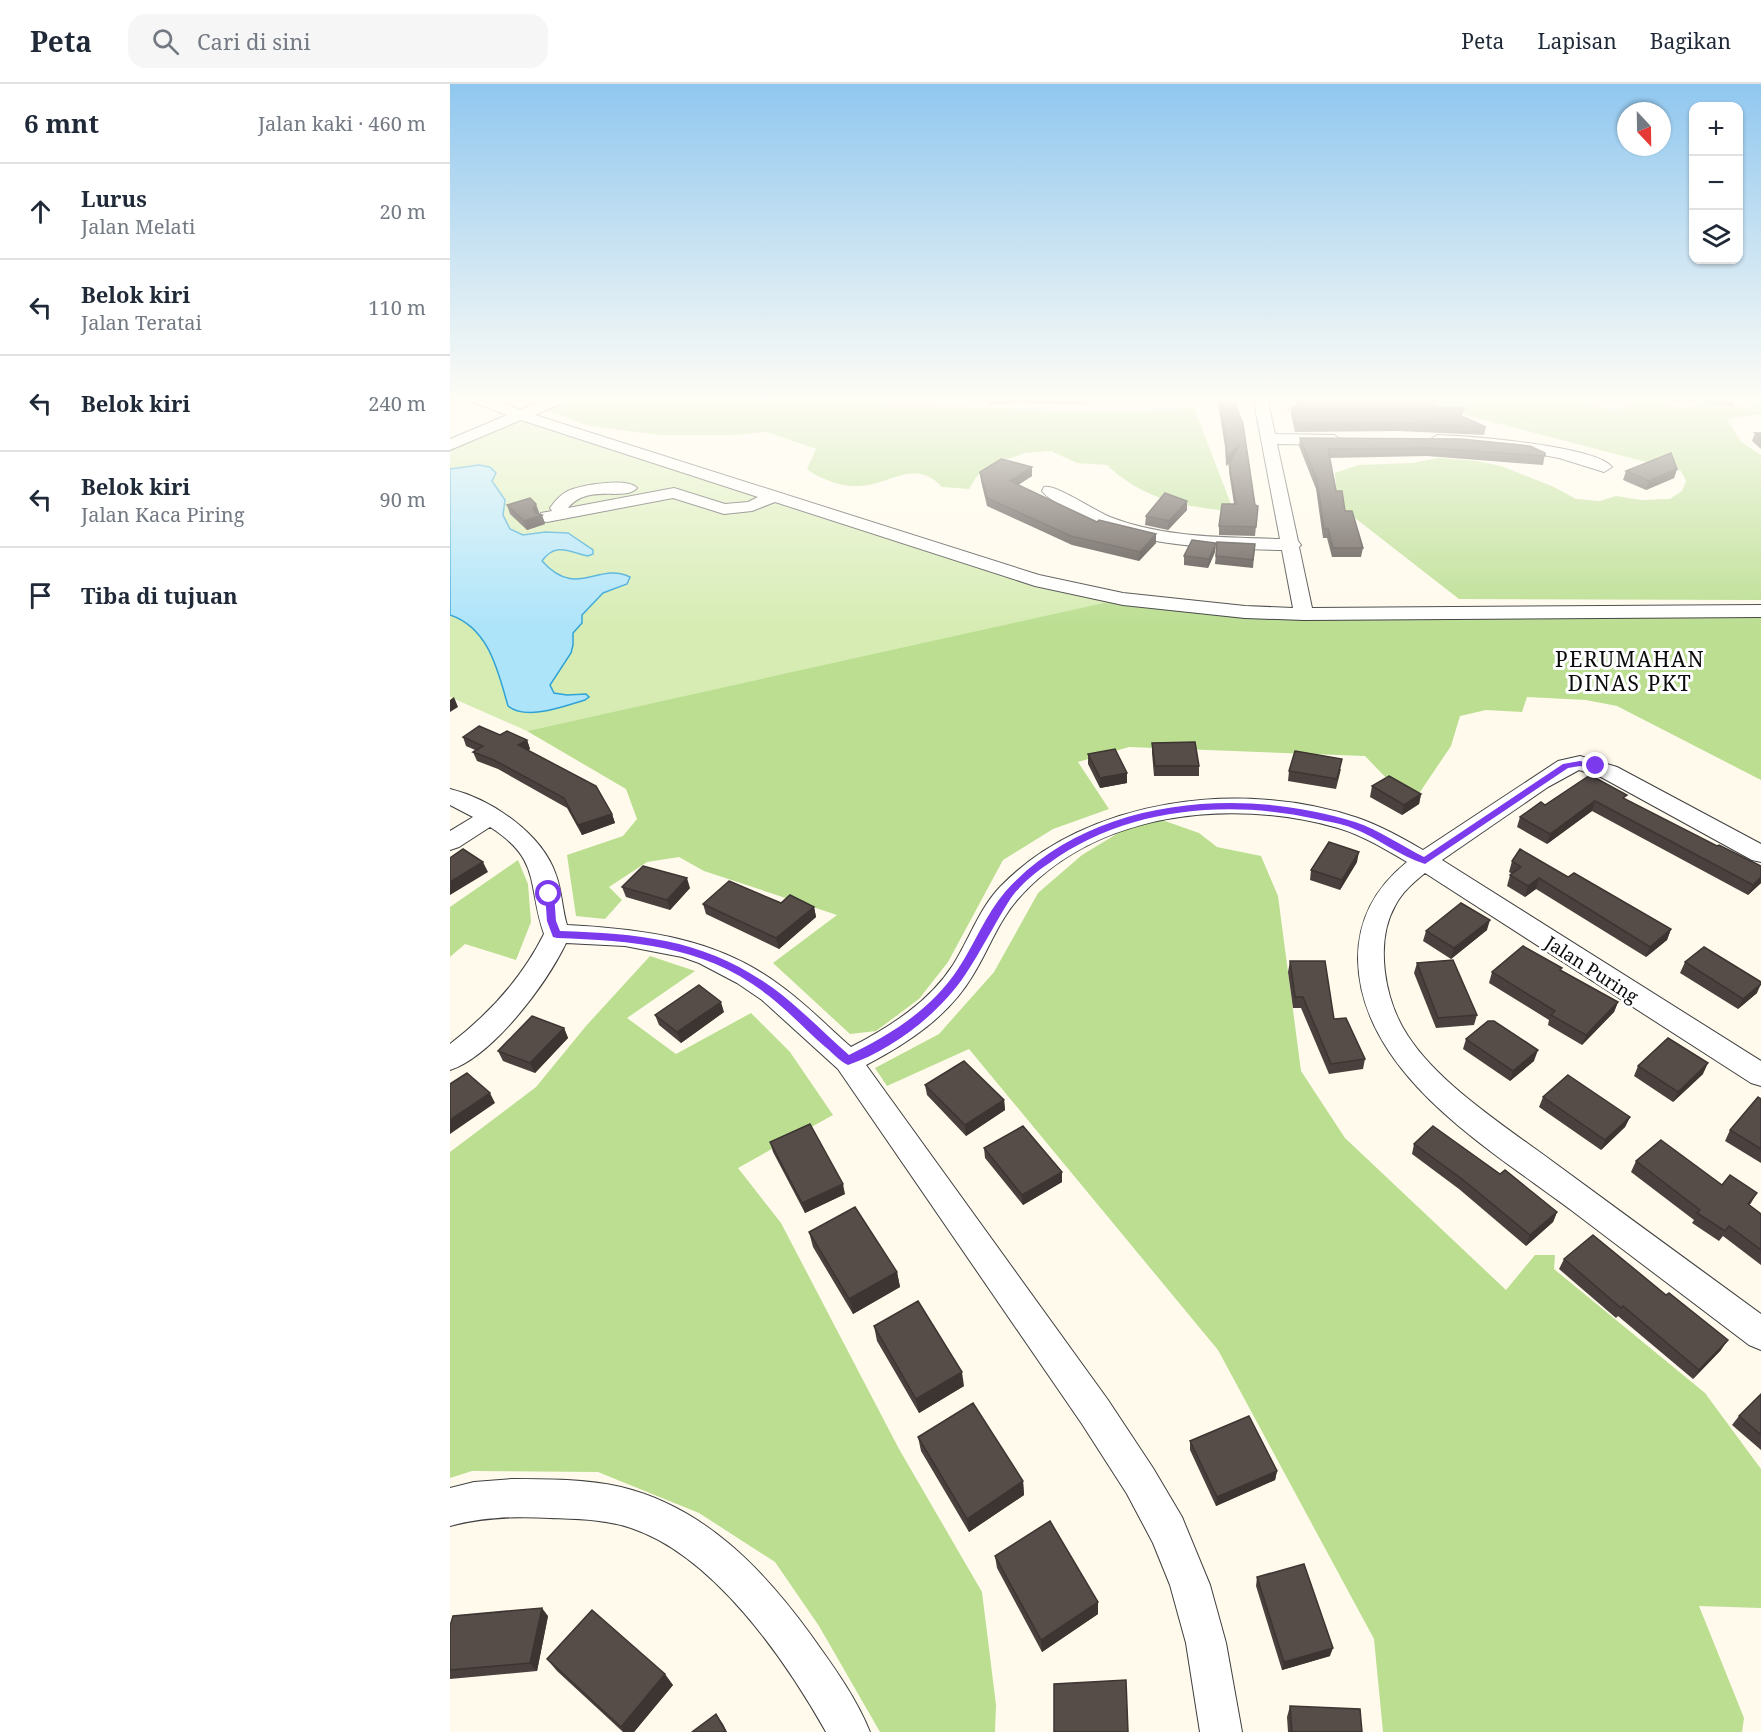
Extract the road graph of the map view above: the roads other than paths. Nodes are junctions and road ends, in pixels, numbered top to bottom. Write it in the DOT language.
graph roads {
  1 [pos="705,474"];
  2 [pos="1277,474"];
  3 [pos="1050,491"];
  4 [pos="774,496"];
  5 [pos="555,515"];
  6 [pos="1292,545"];
  7 [pos="1761,611"];
  8 [pos="1304,614"];
  9 [pos="450,796"];
  10 [pos="490,817"];
  11 [pos="450,842"];
  12 [pos="1761,854"];
  13 [pos="1425,861"];
  14 [pos="557,934"];
  15 [pos="450,1059"];
  16 [pos="848,1060"];
  17 [pos="1761,1075"];
  18 [pos="1761,1334"];
  19 [pos="450,1507"];
  20 [pos="849,1732"];
  21 [pos="1221,1732"];
  1 -- 4 [label="street"];
  2 -- 6 [label="street"];
  3 -- 6 [label="street"];
  4 -- 5 [label="street"];
  4 -- 8 [label="street"];
  6 -- 8 [label="street"];
  7 -- 8 [label="street"];
  9 -- 10 [label="street"];
  10 -- 11 [label="street"];
  10 -- 14 [label="street"];
  12 -- 13 [label="street"];
  13 -- 16 [label="street, Jalan Puring"];
  13 -- 17 [label="street, Jalan Puring"];
  13 -- 18 [label="street"];
  14 -- 15 [label="street"];
  14 -- 16 [label="street"];
  16 -- 21 [label="street"];
  19 -- 20 [label="street"];
}
